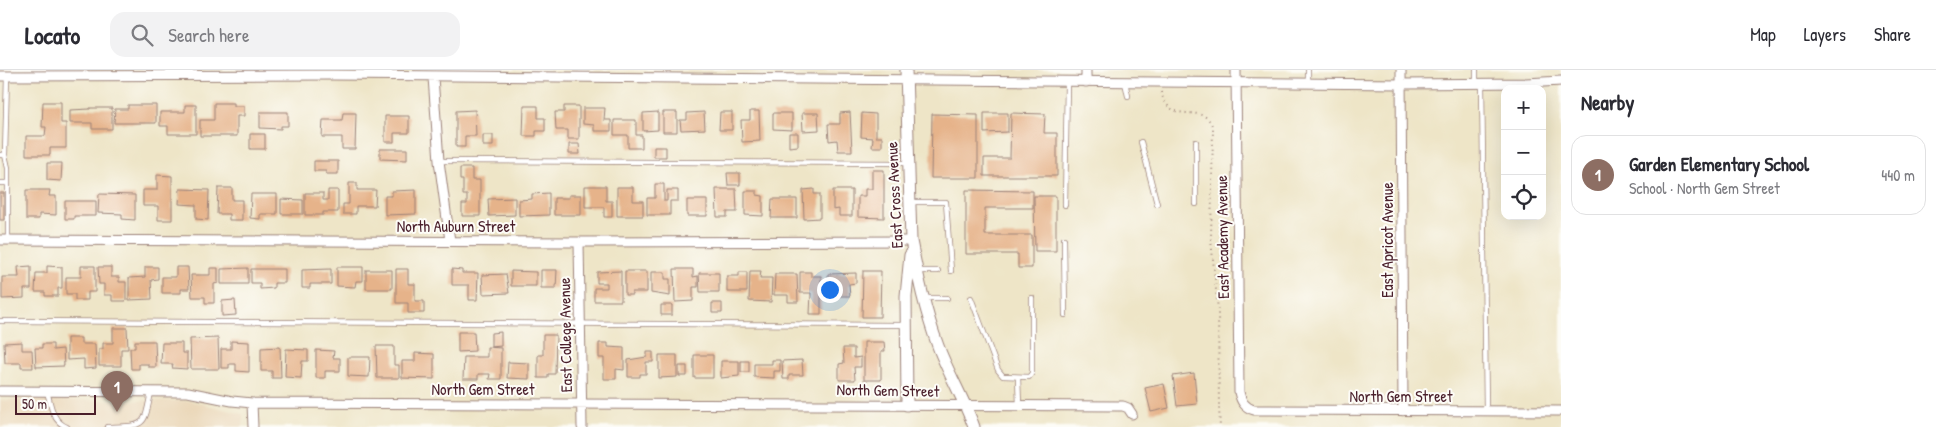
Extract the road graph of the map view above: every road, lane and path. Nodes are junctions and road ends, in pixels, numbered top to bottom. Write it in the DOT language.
graph roads {
  1 [pos="1086,70"];
  2 [pos="1236,70"];
  3 [pos="1308,70"];
  4 [pos="1401,70"];
  5 [pos="1476,70"];
  6 [pos="55,73"];
  7 [pos="174,73"];
  8 [pos="333,73"];
  9 [pos="417,73"];
  10 [pos="531,74"];
  11 [pos="632,74"];
  12 [pos="906,75"];
  13 [pos="4,76"];
  14 [pos="433,77"];
  15 [pos="1561,80"];
  16 [pos="1067,82"];
  17 [pos="1086,82"];
  18 [pos="1124,82"];
  19 [pos="1159,82"];
  20 [pos="1236,83"];
  21 [pos="1308,83"];
  22 [pos="1479,83"];
  23 [pos="1402,84"];
  24 [pos="1128,96"];
  25 [pos="0,120"];
  26 [pos="6,120"];
  27 [pos="1141,142"];
  28 [pos="1196,142"];
  29 [pos="3,155"];
  30 [pos="439,161"];
  31 [pos="908,163"];
  32 [pos="0,183"];
  33 [pos="8,183"];
  34 [pos="910,202"];
  35 [pos="1158,204"];
  36 [pos="1196,204"];
  37 [pos="1065,205"];
  38 [pos="1064,239"];
  39 [pos="4,240"];
  40 [pos="450,241"];
  41 [pos="911,241"];
  42 [pos="578,242"];
  43 [pos="917,271"];
  44 [pos="938,271"];
  45 [pos="951,271"];
  46 [pos="923,298"];
  47 [pos="947,298"];
  48 [pos="970,298"];
  49 [pos="1032,298"];
  50 [pos="1065,315"];
  51 [pos="0,321"];
  52 [pos="580,323"];
  53 [pos="906,325"];
  54 [pos="1018,377"];
  55 [pos="0,391"];
  56 [pos="48,391"];
  57 [pos="151,392"];
  58 [pos="252,403"];
  59 [pos="582,404"];
  60 [pos="1243,404"];
  61 [pos="907,405"];
  62 [pos="966,406"];
  63 [pos="1019,406"];
  64 [pos="1561,410"];
  65 [pos="1403,411"];
  66 [pos="1486,411"];
  67 [pos="1132,414"];
  68 [pos="67,427"];
  69 [pos="107,427"];
  70 [pos="253,427"];
  71 [pos="582,427"];
  72 [pos="974,427"];
  73 [pos="1220,427"];
  1 -- 17 [label="street"];
  2 -- 20 [label="street, East Academy Avenue"];
  3 -- 21 [label="lane"];
  4 -- 23 [label="street, East Apricot Avenue"];
  5 -- 22 [label="lane"];
  6 -- 7 [label="street"];
  6 -- 13 [label="street"];
  7 -- 8 [label="street"];
  8 -- 9 [label="street"];
  9 -- 14 [label="street"];
  10 -- 11 [label="street"];
  10 -- 14 [label="street"];
  11 -- 12 [label="street"];
  12 -- 16 [label="street"];
  12 -- 31 [label="street, East Cross Avenue"];
  13 -- 26 [label="lane"];
  14 -- 30 [label="street"];
  15 -- 22 [label="street"];
  16 -- 17 [label="street"];
  16 -- 37 [label="lane"];
  17 -- 18 [label="street"];
  18 -- 19 [label="street"];
  18 -- 24 [label="lane"];
  19 -- 20 [label="street"];
  19 -- 73 [label="path"];
  20 -- 21 [label="street"];
  20 -- 60 [label="street, East Academy Avenue"];
  21 -- 23 [label="street"];
  22 -- 23 [label="street"];
  22 -- 66 [label="lane"];
  23 -- 65 [label="street, East Apricot Avenue"];
  25 -- 26 [label="lane"];
  26 -- 29 [label="lane"];
  27 -- 35 [label="lane"];
  28 -- 36 [label="lane"];
  29 -- 33 [label="lane"];
  30 -- 31 [label="lane"];
  30 -- 40 [label="street"];
  31 -- 34 [label="street, East Cross Avenue"];
  32 -- 33 [label="lane"];
  33 -- 39 [label="lane"];
  34 -- 41 [label="street, East Cross Avenue"];
  34 -- 45 [label="lane"];
  38 -- 50 [label="lane"];
  39 -- 40 [label="street, North Auburn Street"];
  40 -- 42 [label="street, North Auburn Street"];
  41 -- 42 [label="street, North Auburn Street"];
  41 -- 43 [label="street, East Cross Avenue"];
  41 -- 53 [label="street"];
  42 -- 52 [label="street, East College Avenue"];
  43 -- 44 [label="lane"];
  43 -- 46 [label="street, East Cross Avenue"];
  46 -- 47 [label="lane"];
  46 -- 62 [label="street, East Cross Avenue"];
  48 -- 54 [label="lane"];
  49 -- 54 [label="lane"];
  51 -- 52 [label="lane"];
  52 -- 53 [label="lane"];
  52 -- 59 [label="street, East College Avenue"];
  53 -- 61 [label="street"];
  54 -- 63 [label="lane"];
  55 -- 56 [label="street, North Gem Street"];
  56 -- 57 [label="street, North Gem Street"];
  56 -- 68 [label="lane"];
  57 -- 58 [label="street, North Gem Street"];
  57 -- 69 [label="lane"];
  58 -- 59 [label="street, North Gem Street"];
  58 -- 70 [label="street"];
  59 -- 61 [label="street, North Gem Street"];
  59 -- 71 [label="street, East College Avenue"];
  60 -- 65 [label="street, North Gem Street"];
  61 -- 62 [label="street, North Gem Street"];
  62 -- 63 [label="street, North Gem Street"];
  62 -- 72 [label="street, East Cross Avenue"];
  63 -- 67 [label="street, North Gem Street"];
  64 -- 66 [label="street, North Gem Street"];
  65 -- 66 [label="street, North Gem Street"];
}
